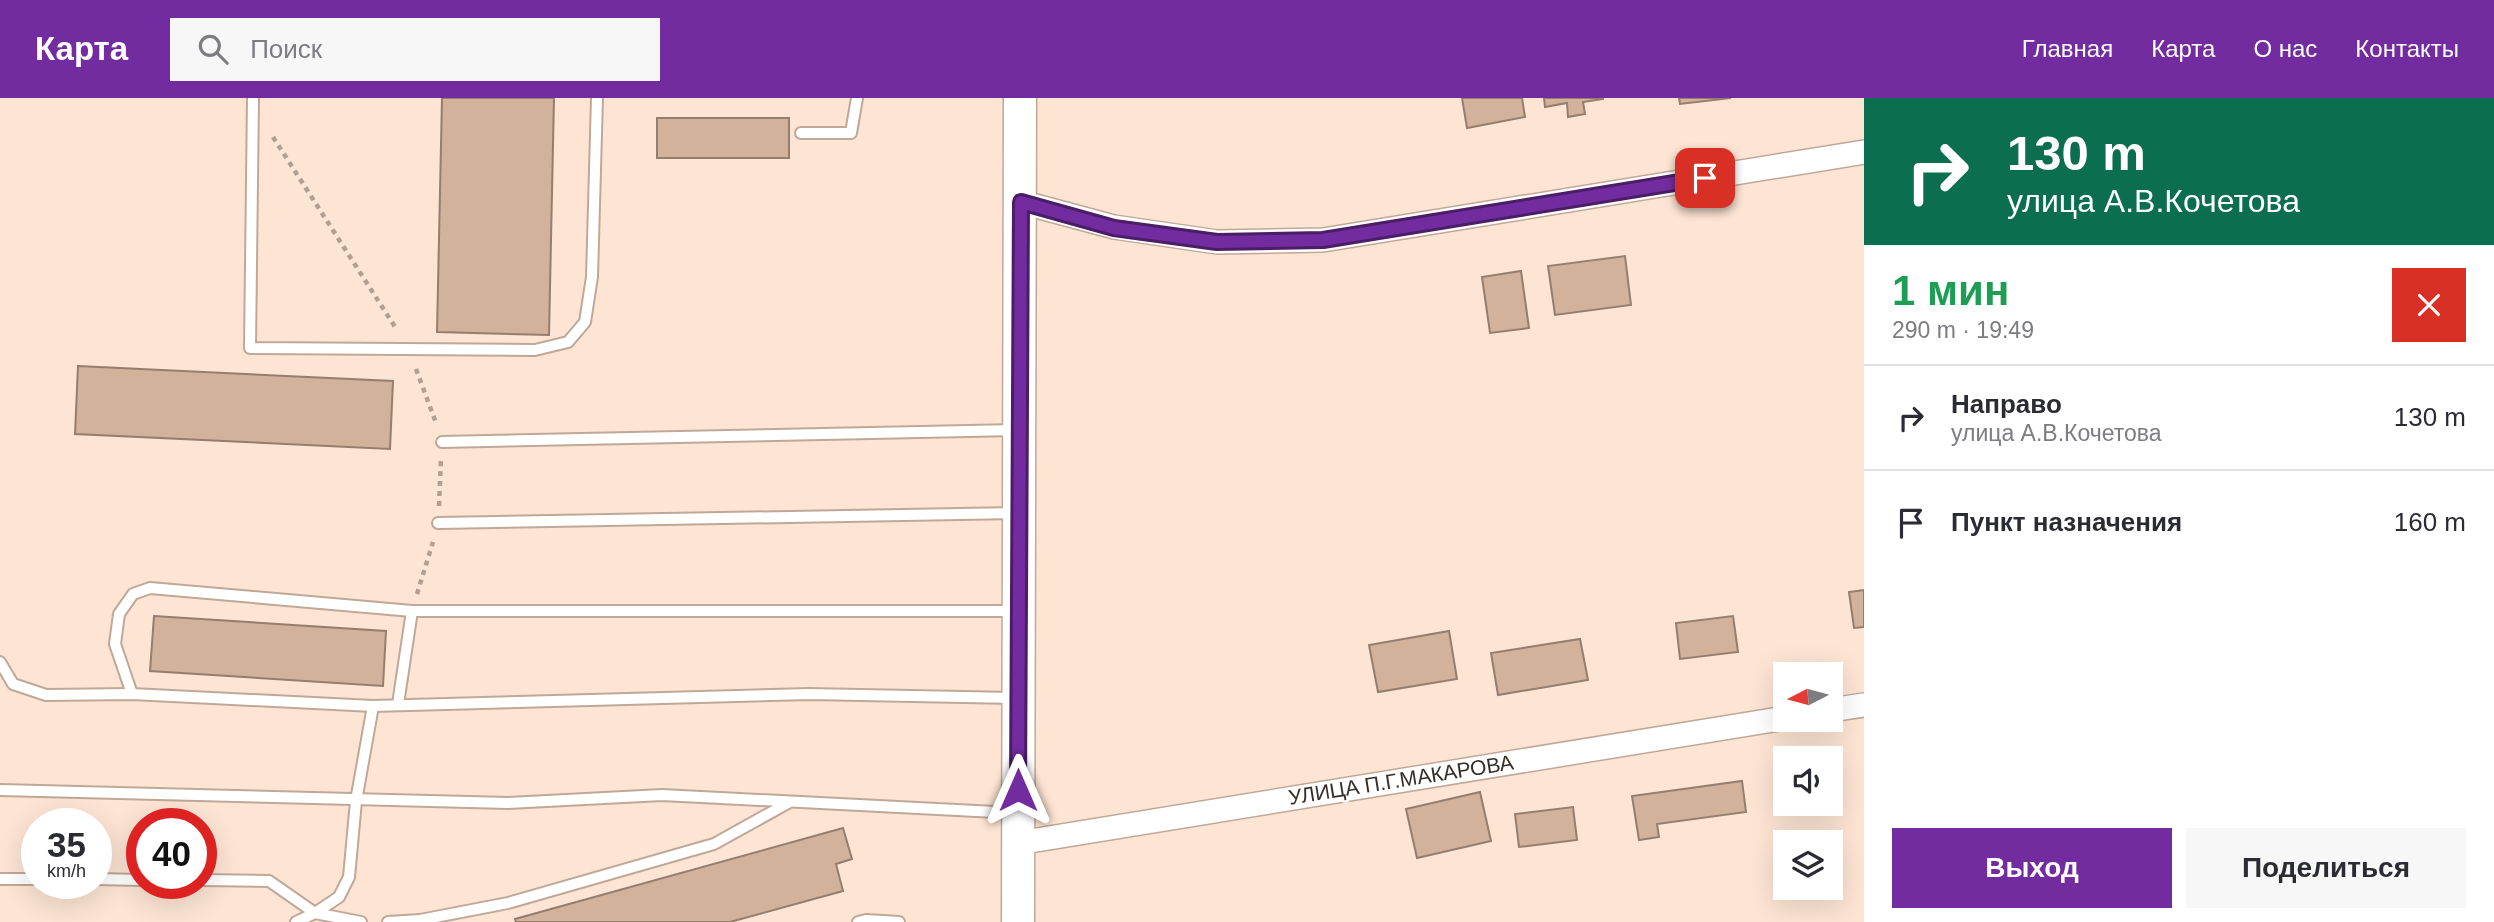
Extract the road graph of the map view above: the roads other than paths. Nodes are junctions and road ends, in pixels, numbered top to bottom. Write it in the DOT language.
graph roads {
  1 [pos="253,98"];
  2 [pos="597,98"];
  3 [pos="858,98"];
  4 [pos="1020,98"];
  5 [pos="801,132"];
  6 [pos="1864,152"];
  7 [pos="1021,202"];
  8 [pos="1020,430"];
  9 [pos="442,442"];
  10 [pos="1020,513"];
  11 [pos="438,523"];
  12 [pos="412,611"];
  13 [pos="1019,611"];
  14 [pos="0,662"];
  15 [pos="132,694"];
  16 [pos="1018,698"];
  17 [pos="398,704"];
  18 [pos="1864,705"];
  19 [pos="373,706"];
  20 [pos="1843,708"];
  21 [pos="1773,720"];
  22 [pos="0,790"];
  23 [pos="356,801"];
  24 [pos="791,802"];
  25 [pos="1018,828"];
  26 [pos="0,879"];
  27 [pos="21,879"];
  28 [pos="217,880"];
  29 [pos="315,914"];
  30 [pos="296,922"];
  31 [pos="361,922"];
  32 [pos="388,922"];
  33 [pos="858,922"];
  34 [pos="899,922"];
  35 [pos="1017,922"];
  1 -- 2 [label="lane"];
  3 -- 5 [label="lane"];
  4 -- 7 [label="street"];
  6 -- 7 [label="street"];
  7 -- 8 [label="street"];
  8 -- 9 [label="lane"];
  8 -- 10 [label="street"];
  10 -- 11 [label="lane"];
  10 -- 13 [label="street"];
  12 -- 13 [label="lane"];
  12 -- 15 [label="lane"];
  12 -- 17 [label="lane"];
  13 -- 16 [label="street"];
  14 -- 15 [label="lane"];
  15 -- 19 [label="lane"];
  16 -- 17 [label="lane"];
  16 -- 25 [label="street"];
  17 -- 19 [label="lane"];
  18 -- 20 [label="street"];
  19 -- 23 [label="lane"];
  21 -- 25 [label="street, УЛИЦА П.Г.МАКАРОВА"];
  22 -- 23 [label="lane"];
  23 -- 24 [label="lane"];
  23 -- 29 [label="lane"];
  24 -- 25 [label="lane"];
  24 -- 32 [label="lane"];
  25 -- 35 [label="street"];
  26 -- 27 [label="lane"];
  28 -- 29 [label="lane"];
  29 -- 30 [label="lane"];
  29 -- 31 [label="lane"];
  33 -- 34 [label="lane"];
}
